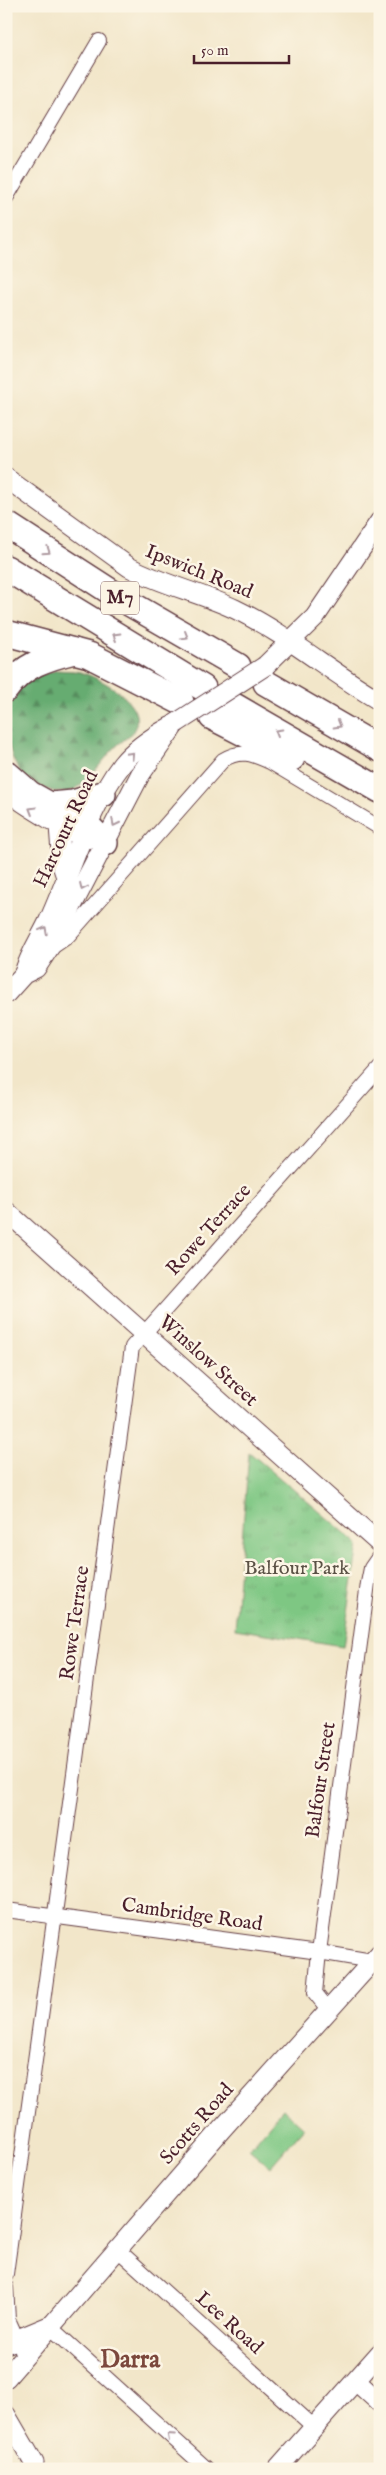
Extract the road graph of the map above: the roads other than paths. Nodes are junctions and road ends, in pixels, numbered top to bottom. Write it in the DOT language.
graph roads {
  1 [pos="99,41"];
  2 [pos="6,198"];
  3 [pos="6,478"];
  4 [pos="380,521"];
  5 [pos="6,524"];
  6 [pos="6,568"];
  7 [pos="6,633"];
  8 [pos="292,641"];
  9 [pos="76,651"];
  10 [pos="238,666"];
  11 [pos="265,674"];
  12 [pos="203,688"];
  13 [pos="6,689"];
  14 [pos="380,701"];
  15 [pos="222,711"];
  16 [pos="178,713"];
  17 [pos="380,749"];
  18 [pos="6,773"];
  19 [pos="373,786"];
  20 [pos="6,793"];
  21 [pos="103,794"];
  22 [pos="55,816"];
  23 [pos="380,828"];
  24 [pos="92,837"];
  25 [pos="66,877"];
  26 [pos="50,948"];
  27 [pos="24,974"];
  28 [pos="6,994"];
  29 [pos="380,1068"];
  30 [pos="6,1211"];
  31 [pos="144,1334"];
  32 [pos="380,1544"];
  33 [pos="380,1555"];
  34 [pos="6,1910"];
  35 [pos="56,1917"];
  36 [pos="319,1952"];
  37 [pos="376,1957"];
  38 [pos="328,2009"];
  39 [pos="116,2249"];
  40 [pos="6,2274"];
  41 [pos="6,2287"];
  42 [pos="49,2326"];
  43 [pos="12,2342"];
  44 [pos="380,2353"];
  45 [pos="26,2357"];
  46 [pos="6,2378"];
  47 [pos="356,2381"];
  48 [pos="380,2403"];
  49 [pos="6,2415"];
  50 [pos="314,2427"];
  51 [pos="6,2436"];
  52 [pos="37,2466"];
  53 [pos="206,2469"];
  54 [pos="277,2469"];
  1 -- 2 [label="street"];
  3 -- 8 [label="street, Ipswich Road"];
  4 -- 8 [label="street, Harcourt Road"];
  5 -- 10 [label="highway, M7, one-way"];
  12 -- 6 [label="highway, M7, one-way"];
  7 -- 9 [label="highway"];
  8 -- 11 [label="street, Harcourt Road"];
  8 -- 14 [label="street, Ipswich Road"];
  9 -- 13 [label="highway"];
  9 -- 16 [label="highway"];
  11 -- 16 [label="street, Harcourt Road, bridge"];
  11 -- 17 [label="highway, one-way"];
  19 -- 15 [label="highway, one-way"];
  21 -- 16 [label="street, Harcourt Road, one-way"];
  16 -- 24 [label="street, Harcourt Road, one-way"];
  18 -- 22 [label="highway"];
  22 -- 20 [label="street, one-way"];
  21 -- 22 [label="highway"];
  21 -- 24 [label="street, Harcourt Road"];
  22 -- 24 [label="highway"];
  22 -- 25 [label="street"];
  23 -- 26 [label="street, Harcourt Road"];
  24 -- 25 [label="street, Harcourt Road"];
  24 -- 26 [label="street, Harcourt Road, one-way"];
  27 -- 25 [label="street, Harcourt Road, one-way"];
  26 -- 27 [label="street, Harcourt Road"];
  27 -- 28 [label="street, Harcourt Road"];
  29 -- 31 [label="street, Rowe Terrace"];
  30 -- 31 [label="street, Winslow Street"];
  31 -- 32 [label="street, Winslow Street"];
  31 -- 35 [label="street, Rowe Terrace"];
  33 -- 36 [label="street, Balfour Street"];
  34 -- 35 [label="street, Cambridge Road"];
  35 -- 36 [label="street, Cambridge Road"];
  35 -- 40 [label="street, Rowe Terrace"];
  36 -- 37 [label="street, Cambridge Road"];
  36 -- 38 [label="street, Balfour Street"];
  37 -- 38 [label="street, Scotts Road"];
  38 -- 39 [label="street, Scotts Road"];
  39 -- 42 [label="street, Scotts Road"];
  39 -- 50 [label="street, Lee Road"];
  41 -- 43 [label="street"];
  42 -- 43 [label="street, Scotts Road"];
  42 -- 45 [label="street, Scotts Road"];
  53 -- 42 [label="street, one-way"];
  43 -- 45 [label="street"];
  44 -- 47 [label="street"];
  45 -- 46 [label="street, Scotts Road"];
  47 -- 48 [label="street"];
  47 -- 50 [label="street"];
  49 -- 52 [label="street"];
  50 -- 54 [label="street"];
  51 -- 52 [label="street"];
}
